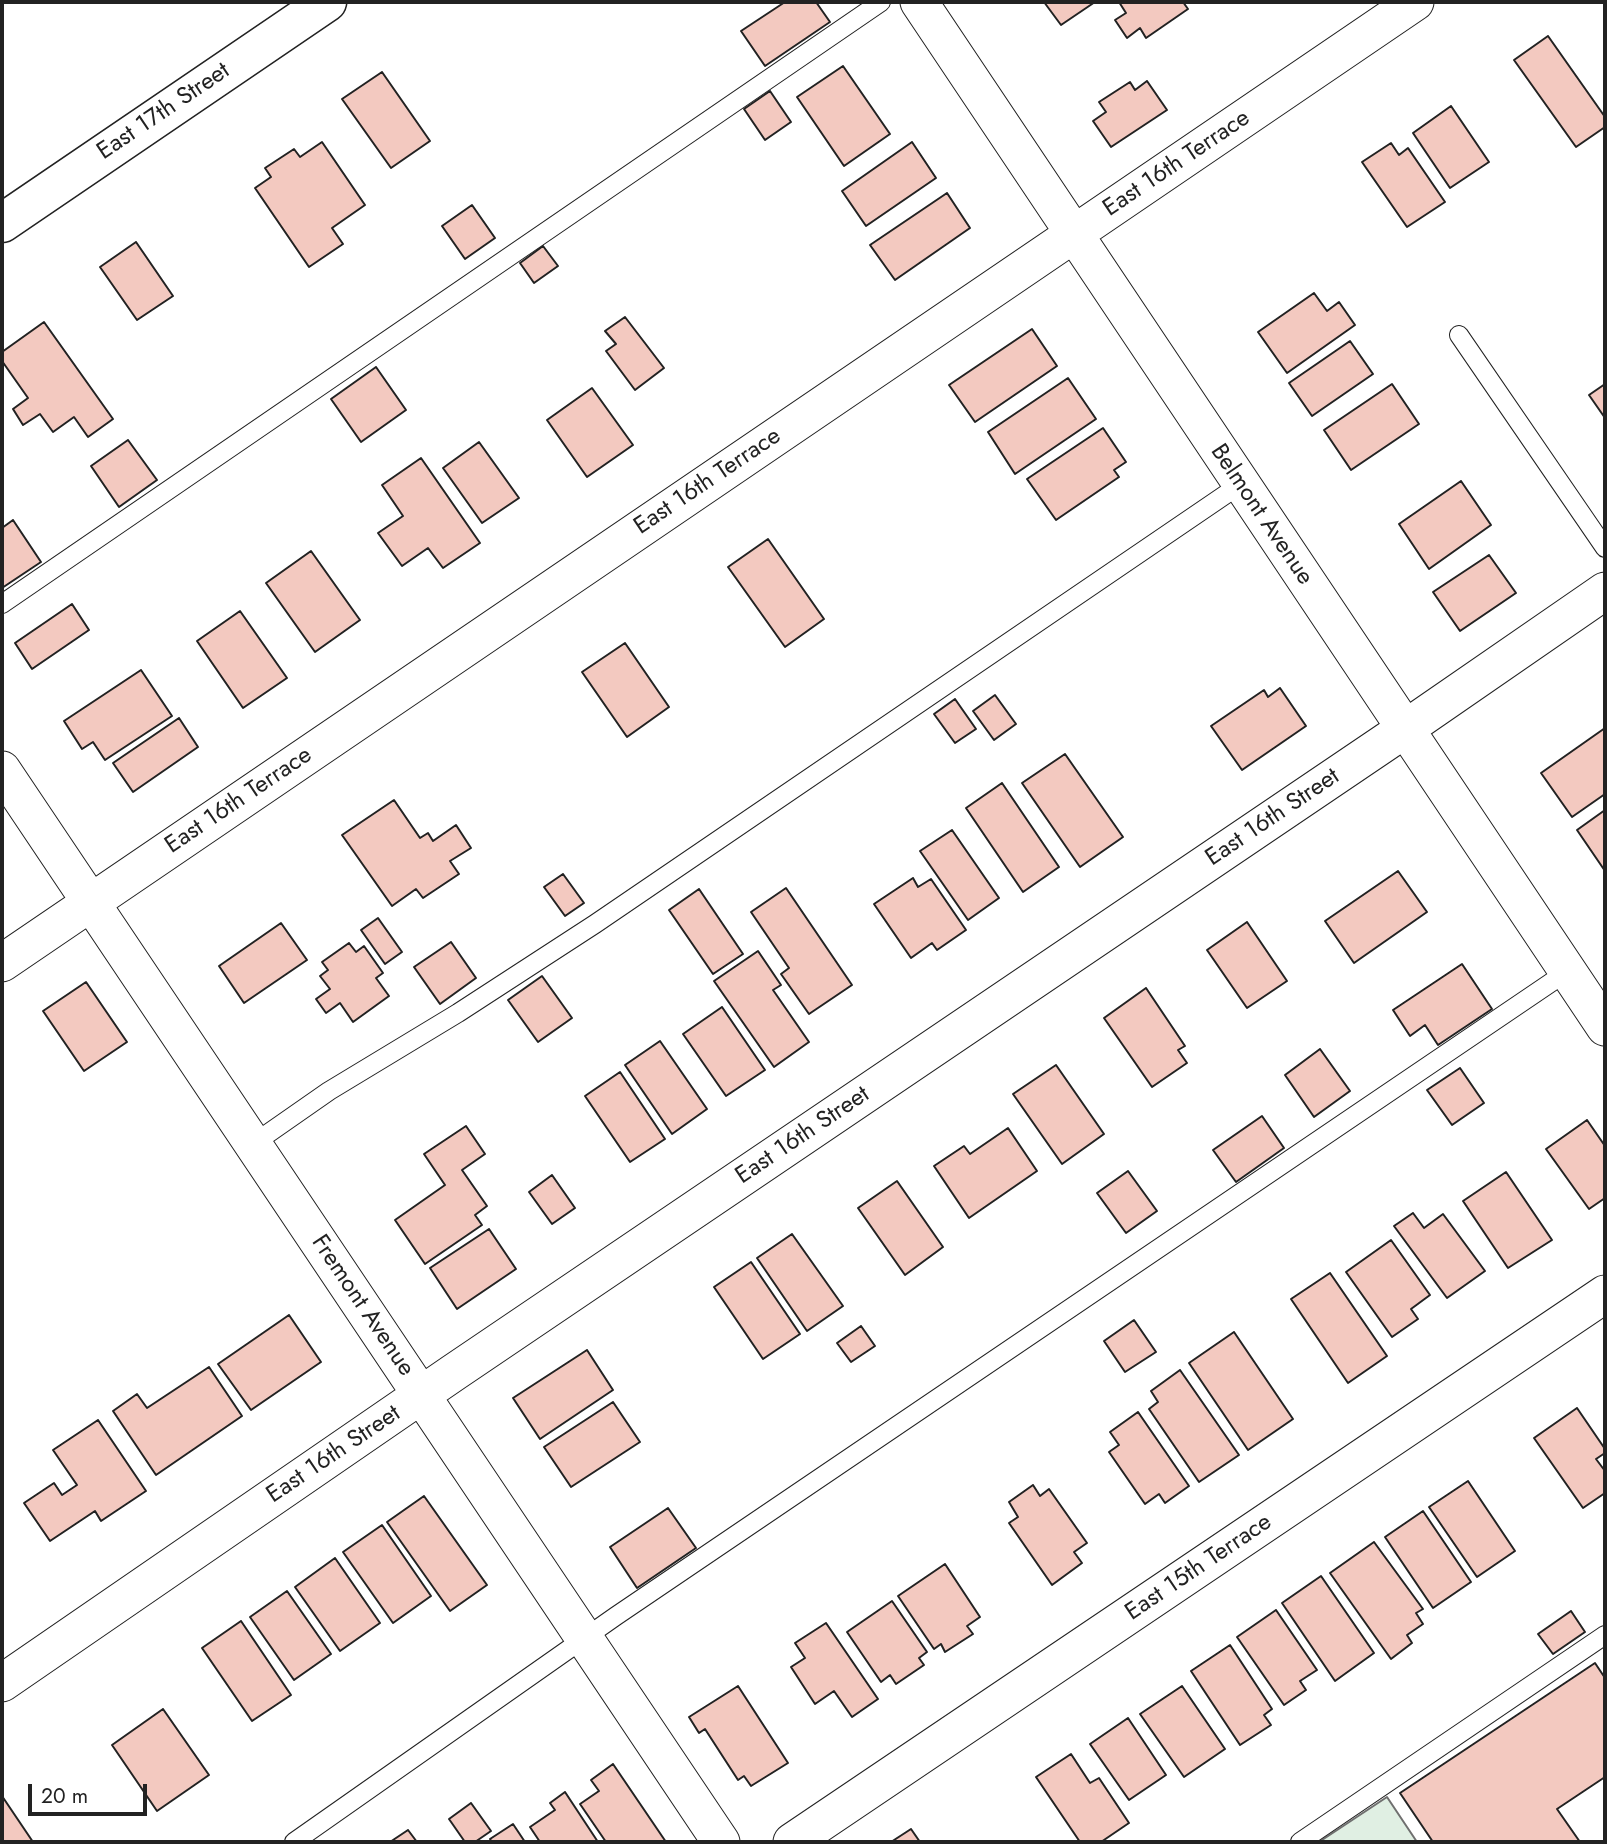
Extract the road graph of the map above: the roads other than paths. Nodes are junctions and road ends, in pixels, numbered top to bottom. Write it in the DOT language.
graph roads {
  1 [pos="327,2"];
  2 [pos="881,2"];
  3 [pos="919,2"];
  4 [pos="1415,2"];
  5 [pos="2,223"];
  6 [pos="1073,234"];
  7 [pos="1459,335"];
  8 [pos="1241,484"];
  9 [pos="1605,548"];
  10 [pos="1605,591"];
  11 [pos="2,604"];
  12 [pos="1405,729"];
  13 [pos="2,770"];
  14 [pos="91,902"];
  15 [pos="2,963"];
  16 [pos="1568,971"];
  17 [pos="1605,1027"];
  18 [pos="253,1144"];
  19 [pos="1605,1294"];
  20 [pos="421,1395"];
  21 [pos="1605,1635"];
  22 [pos="585,1639"];
  23 [pos="2,1683"];
  24 [pos="294,1842"];
  25 [pos="721,1842"];
  26 [pos="792,1842"];
  27 [pos="1300,1842"];
  1 -- 5 [label="street, East 17th Street"];
  2 -- 11 [label="lane"];
  3 -- 6 [label="street, Belmont Avenue"];
  4 -- 6 [label="street, East 16th Terrace"];
  6 -- 8 [label="street, Belmont Avenue"];
  6 -- 14 [label="street, East 16th Terrace"];
  7 -- 9 [label="lane"];
  8 -- 12 [label="street, Belmont Avenue"];
  8 -- 18 [label="lane"];
  10 -- 12 [label="street, East 16th Street"];
  12 -- 16 [label="street, Belmont Avenue"];
  12 -- 20 [label="street, East 16th Street"];
  13 -- 14 [label="street, Fremont Avenue"];
  14 -- 15 [label="street, East 16th Terrace"];
  14 -- 18 [label="street, Fremont Avenue"];
  16 -- 17 [label="street, Belmont Avenue"];
  16 -- 22 [label="lane"];
  18 -- 20 [label="street, Fremont Avenue"];
  19 -- 26 [label="street, East 15th Terrace"];
  20 -- 22 [label="street, Fremont Avenue"];
  20 -- 23 [label="street, East 16th Street"];
  21 -- 27 [label="lane"];
  22 -- 24 [label="lane"];
  22 -- 25 [label="street, Fremont Avenue"];
}
